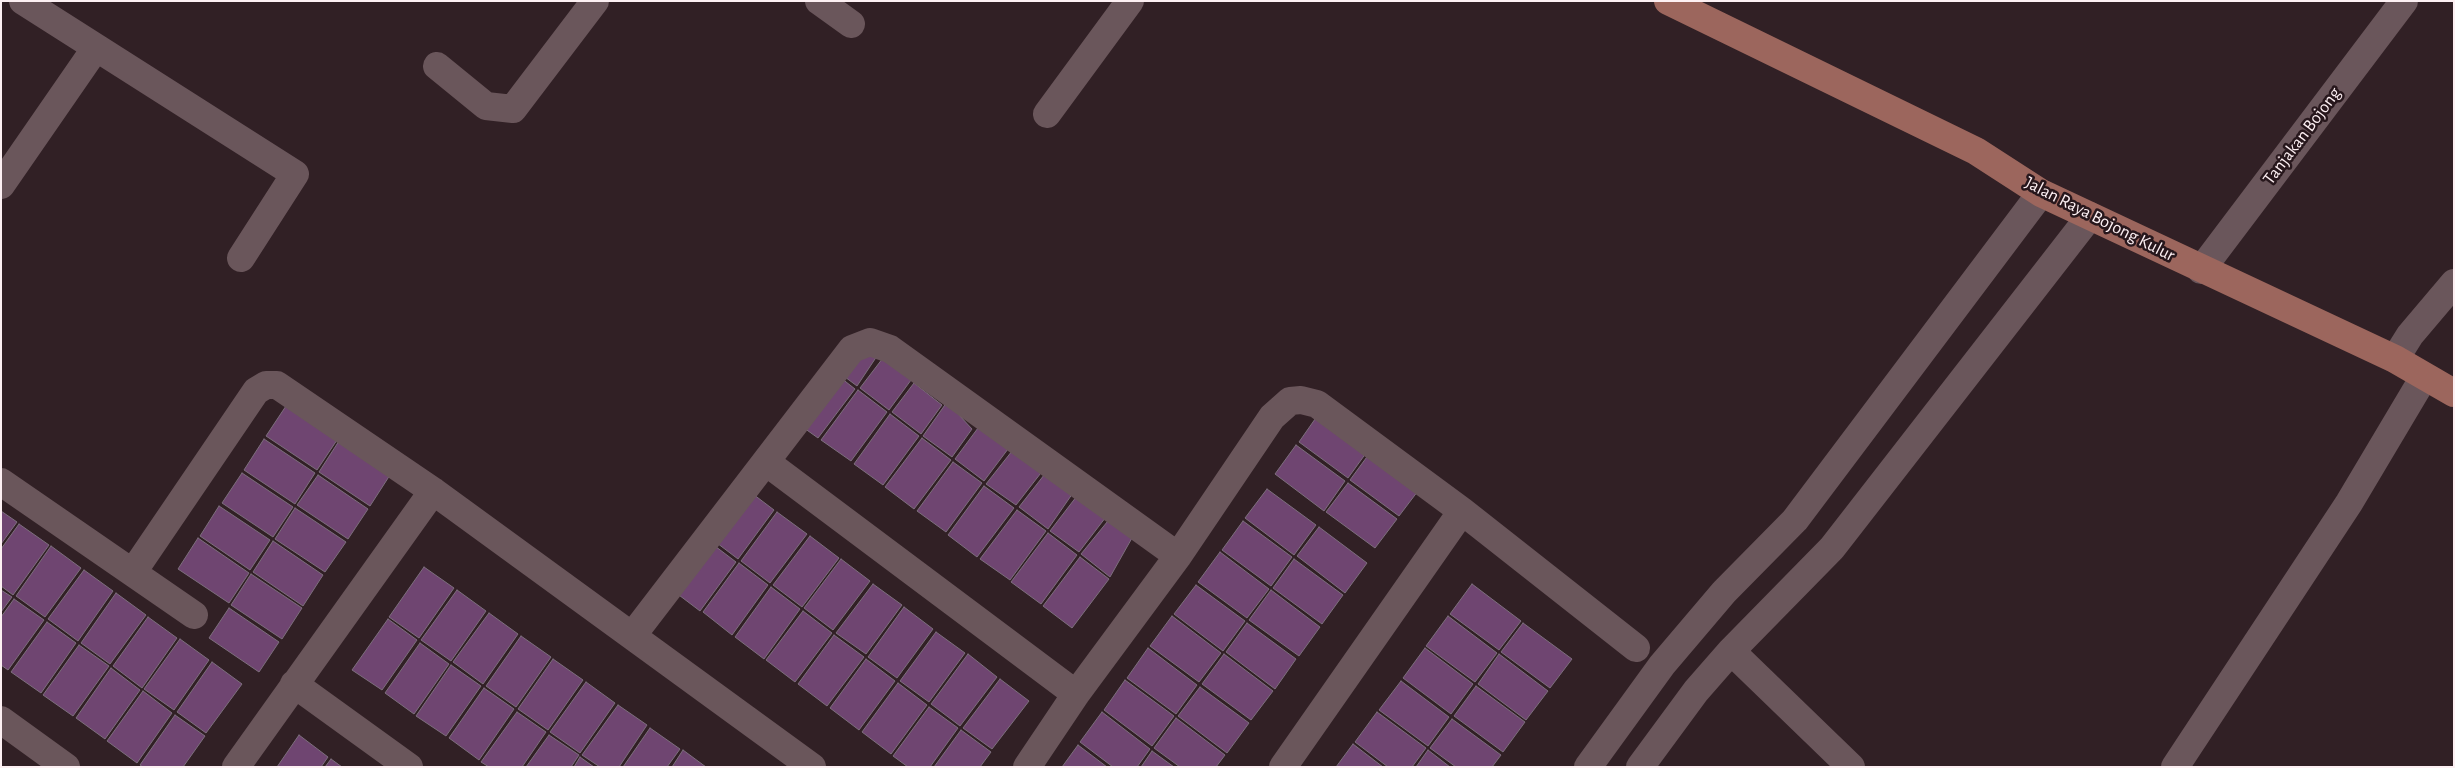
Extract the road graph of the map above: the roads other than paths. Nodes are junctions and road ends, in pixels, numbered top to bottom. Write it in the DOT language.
graph roads {
  1 [pos="23,1"];
  2 [pos="596,1"];
  3 [pos="819,1"];
  4 [pos="1130,1"];
  5 [pos="1668,1"];
  6 [pos="2404,1"];
  7 [pos="851,24"];
  8 [pos="95,49"];
  9 [pos="437,66"];
  10 [pos="1047,114"];
  11 [pos="1,186"];
  12 [pos="2041,193"];
  13 [pos="2090,216"];
  14 [pos="241,258"];
  15 [pos="2201,270"];
  16 [pos="2454,283"];
  17 [pos="2394,360"];
  18 [pos="2424,377"];
  19 [pos="2454,393"];
  20 [pos="766,462"];
  21 [pos="1,482"];
  22 [pos="434,491"];
  23 [pos="1462,511"];
  24 [pos="1178,556"];
  25 [pos="133,572"];
  26 [pos="194,615"];
  27 [pos="632,636"];
  28 [pos="1636,648"];
  29 [pos="1731,651"];
  30 [pos="1662,665"];
  31 [pos="294,684"];
  32 [pos="1696,691"];
  33 [pos="1076,694"];
  34 [pos="2,722"];
  35 [pos="66,767"];
  36 [pos="236,767"];
  37 [pos="409,767"];
  38 [pos="812,767"];
  39 [pos="1027,767"];
  40 [pos="1283,767"];
  41 [pos="1588,767"];
  42 [pos="1640,767"];
  43 [pos="1851,767"];
  44 [pos="2175,767"];
  1 -- 8 [label="street"];
  2 -- 9 [label="street"];
  3 -- 7 [label="street"];
  4 -- 10 [label="street"];
  5 -- 12 [label="main road, Jalan Raya Bojong Kulur"];
  6 -- 15 [label="street, Tanjakan Bojong"];
  8 -- 11 [label="street"];
  8 -- 14 [label="street"];
  12 -- 13 [label="main road, Jalan Raya Bojong Kulur"];
  12 -- 30 [label="street"];
  13 -- 15 [label="main road, Jalan Raya Bojong Kulur"];
  13 -- 29 [label="street"];
  15 -- 17 [label="main road, Jalan Raya Bojong Kulur"];
  16 -- 17 [label="street"];
  17 -- 18 [label="main road, Jalan Raya Bojong Kulur"];
  18 -- 19 [label="main road, Jalan Raya Bojong Kulur"];
  18 -- 44 [label="street"];
  20 -- 24 [label="street"];
  20 -- 27 [label="street"];
  20 -- 33 [label="street"];
  21 -- 25 [label="street"];
  22 -- 25 [label="street"];
  22 -- 27 [label="street"];
  22 -- 31 [label="street"];
  23 -- 24 [label="street"];
  23 -- 28 [label="street"];
  23 -- 40 [label="street"];
  24 -- 33 [label="street"];
  25 -- 26 [label="street"];
  27 -- 38 [label="street"];
  29 -- 32 [label="street"];
  29 -- 43 [label="street"];
  30 -- 32 [label="street"];
  30 -- 41 [label="street"];
  31 -- 36 [label="street"];
  31 -- 37 [label="street"];
  32 -- 42 [label="street"];
  33 -- 39 [label="street"];
  34 -- 35 [label="street"];
}
